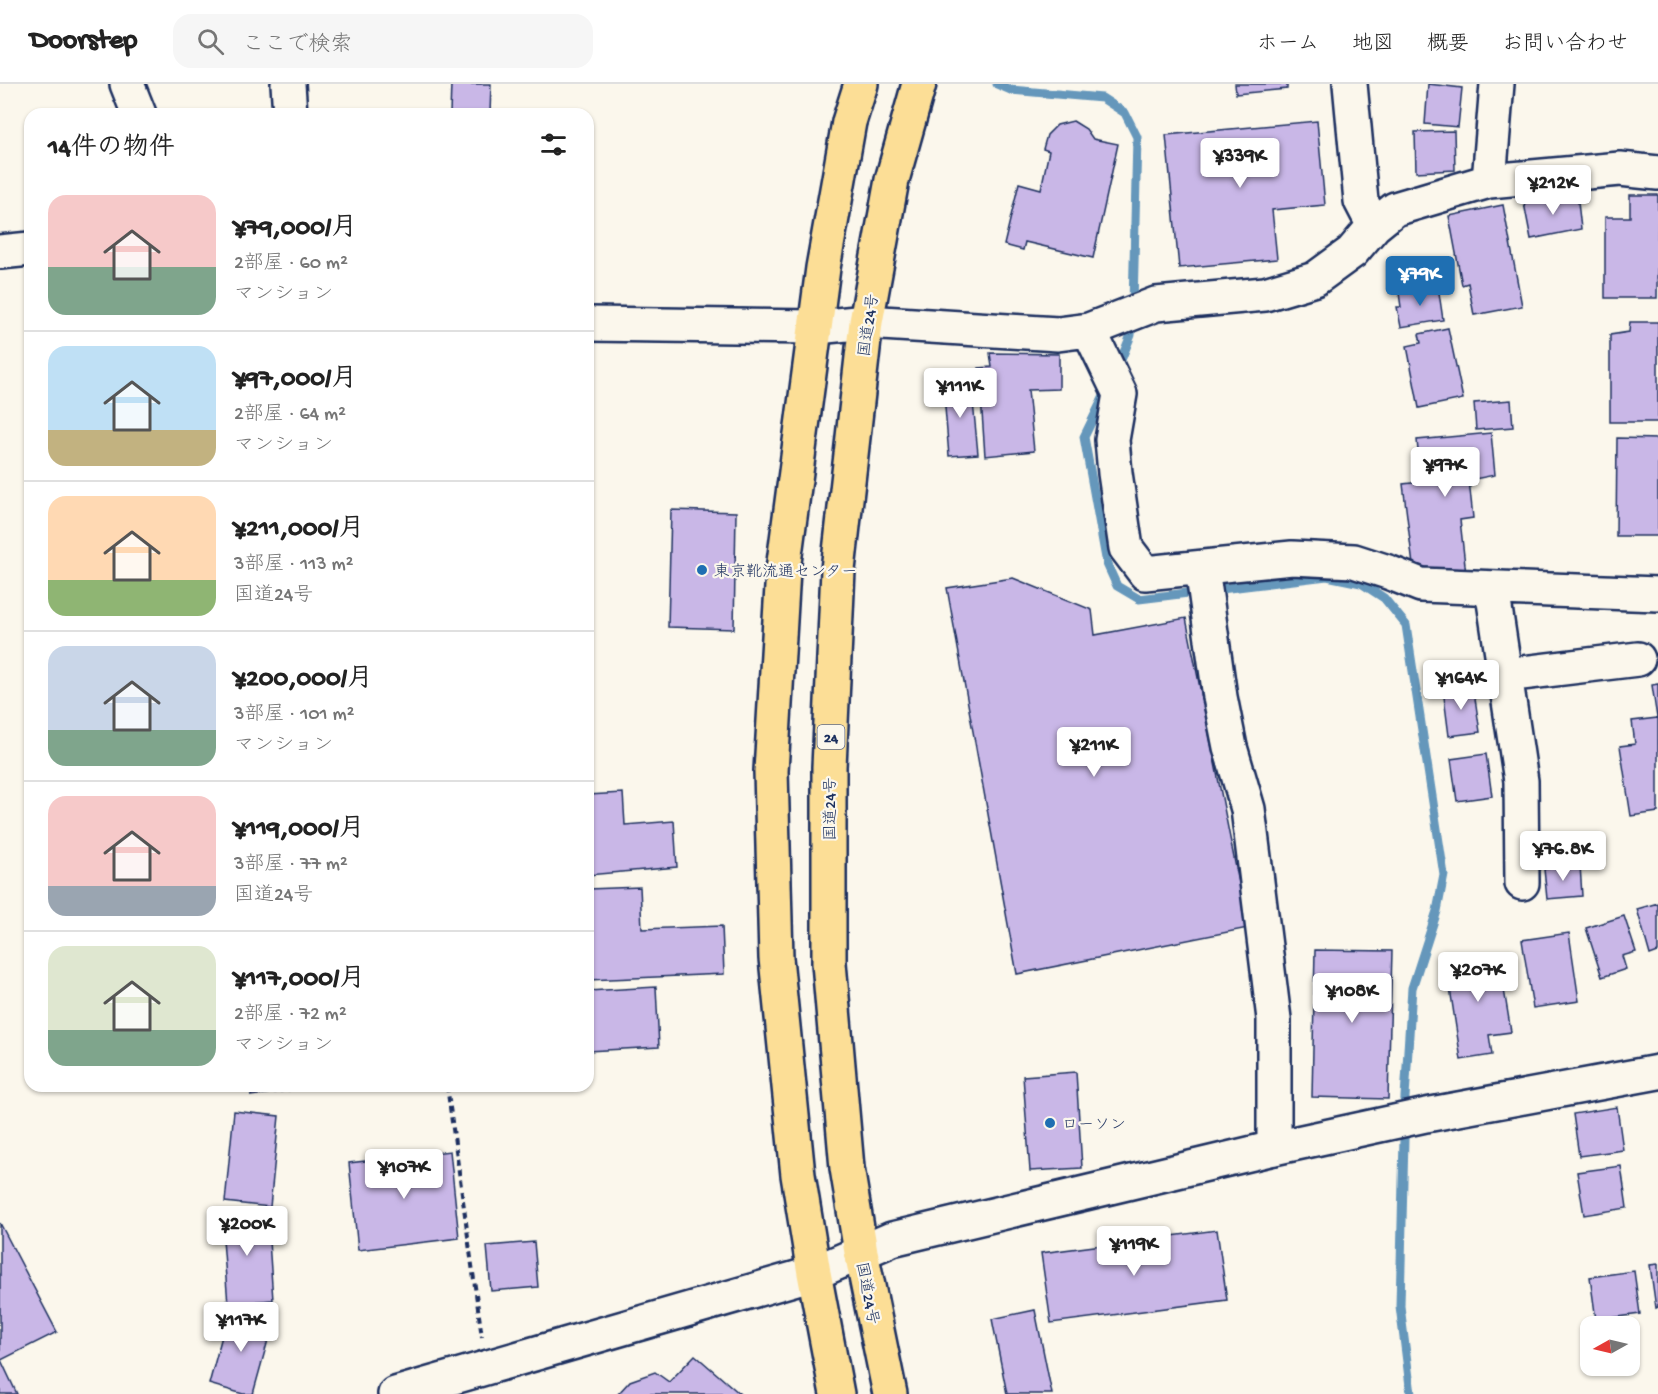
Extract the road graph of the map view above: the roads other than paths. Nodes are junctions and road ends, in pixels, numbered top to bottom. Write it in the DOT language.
graph roads {
  1 [pos="127,84"];
  2 [pos="288,84"];
  3 [pos="861,84"];
  4 [pos="919,84"];
  5 [pos="1350,84"];
  6 [pos="1497,84"];
  7 [pos="137,108"];
  8 [pos="290,108"];
  9 [pos="1658,173"];
  10 [pos="1489,182"];
  11 [pos="1374,226"];
  12 [pos="24,250"];
  13 [pos="0,252"];
  14 [pos="866,322"];
  15 [pos="594,324"];
  16 [pos="1102,325"];
  17 [pos="817,327"];
  18 [pos="1205,585"];
  19 [pos="1492,588"];
  20 [pos="1658,594"];
  21 [pos="1638,659"];
  22 [pos="1505,675"];
  23 [pos="1522,883"];
  24 [pos="1658,1072"];
  25 [pos="1274,1148"];
  26 [pos="861,1252"];
  27 [pos="814,1273"];
  28 [pos="395,1394"];
  29 [pos="837,1394"];
  30 [pos="890,1394"];
  1 -- 7 [label="street"];
  2 -- 8 [label="street"];
  3 -- 17 [label="highway"];
  4 -- 14 [label="highway, 国道24号 / 24"];
  5 -- 11 [label="street"];
  6 -- 10 [label="street"];
  9 -- 10 [label="street"];
  10 -- 11 [label="street"];
  11 -- 16 [label="street"];
  12 -- 13 [label="street"];
  14 -- 16 [label="street"];
  14 -- 17 [label="street"];
  14 -- 26 [label="highway, 国道24号 / 24"];
  15 -- 17 [label="street"];
  16 -- 18 [label="street"];
  17 -- 27 [label="highway"];
  18 -- 19 [label="street"];
  18 -- 25 [label="street"];
  19 -- 20 [label="street"];
  19 -- 22 [label="street"];
  21 -- 22 [label="street"];
  22 -- 23 [label="street"];
  24 -- 25 [label="street"];
  25 -- 26 [label="street"];
  26 -- 27 [label="street"];
  26 -- 30 [label="highway, 国道24号 / 24"];
  27 -- 28 [label="street"];
  27 -- 29 [label="highway"];
}
